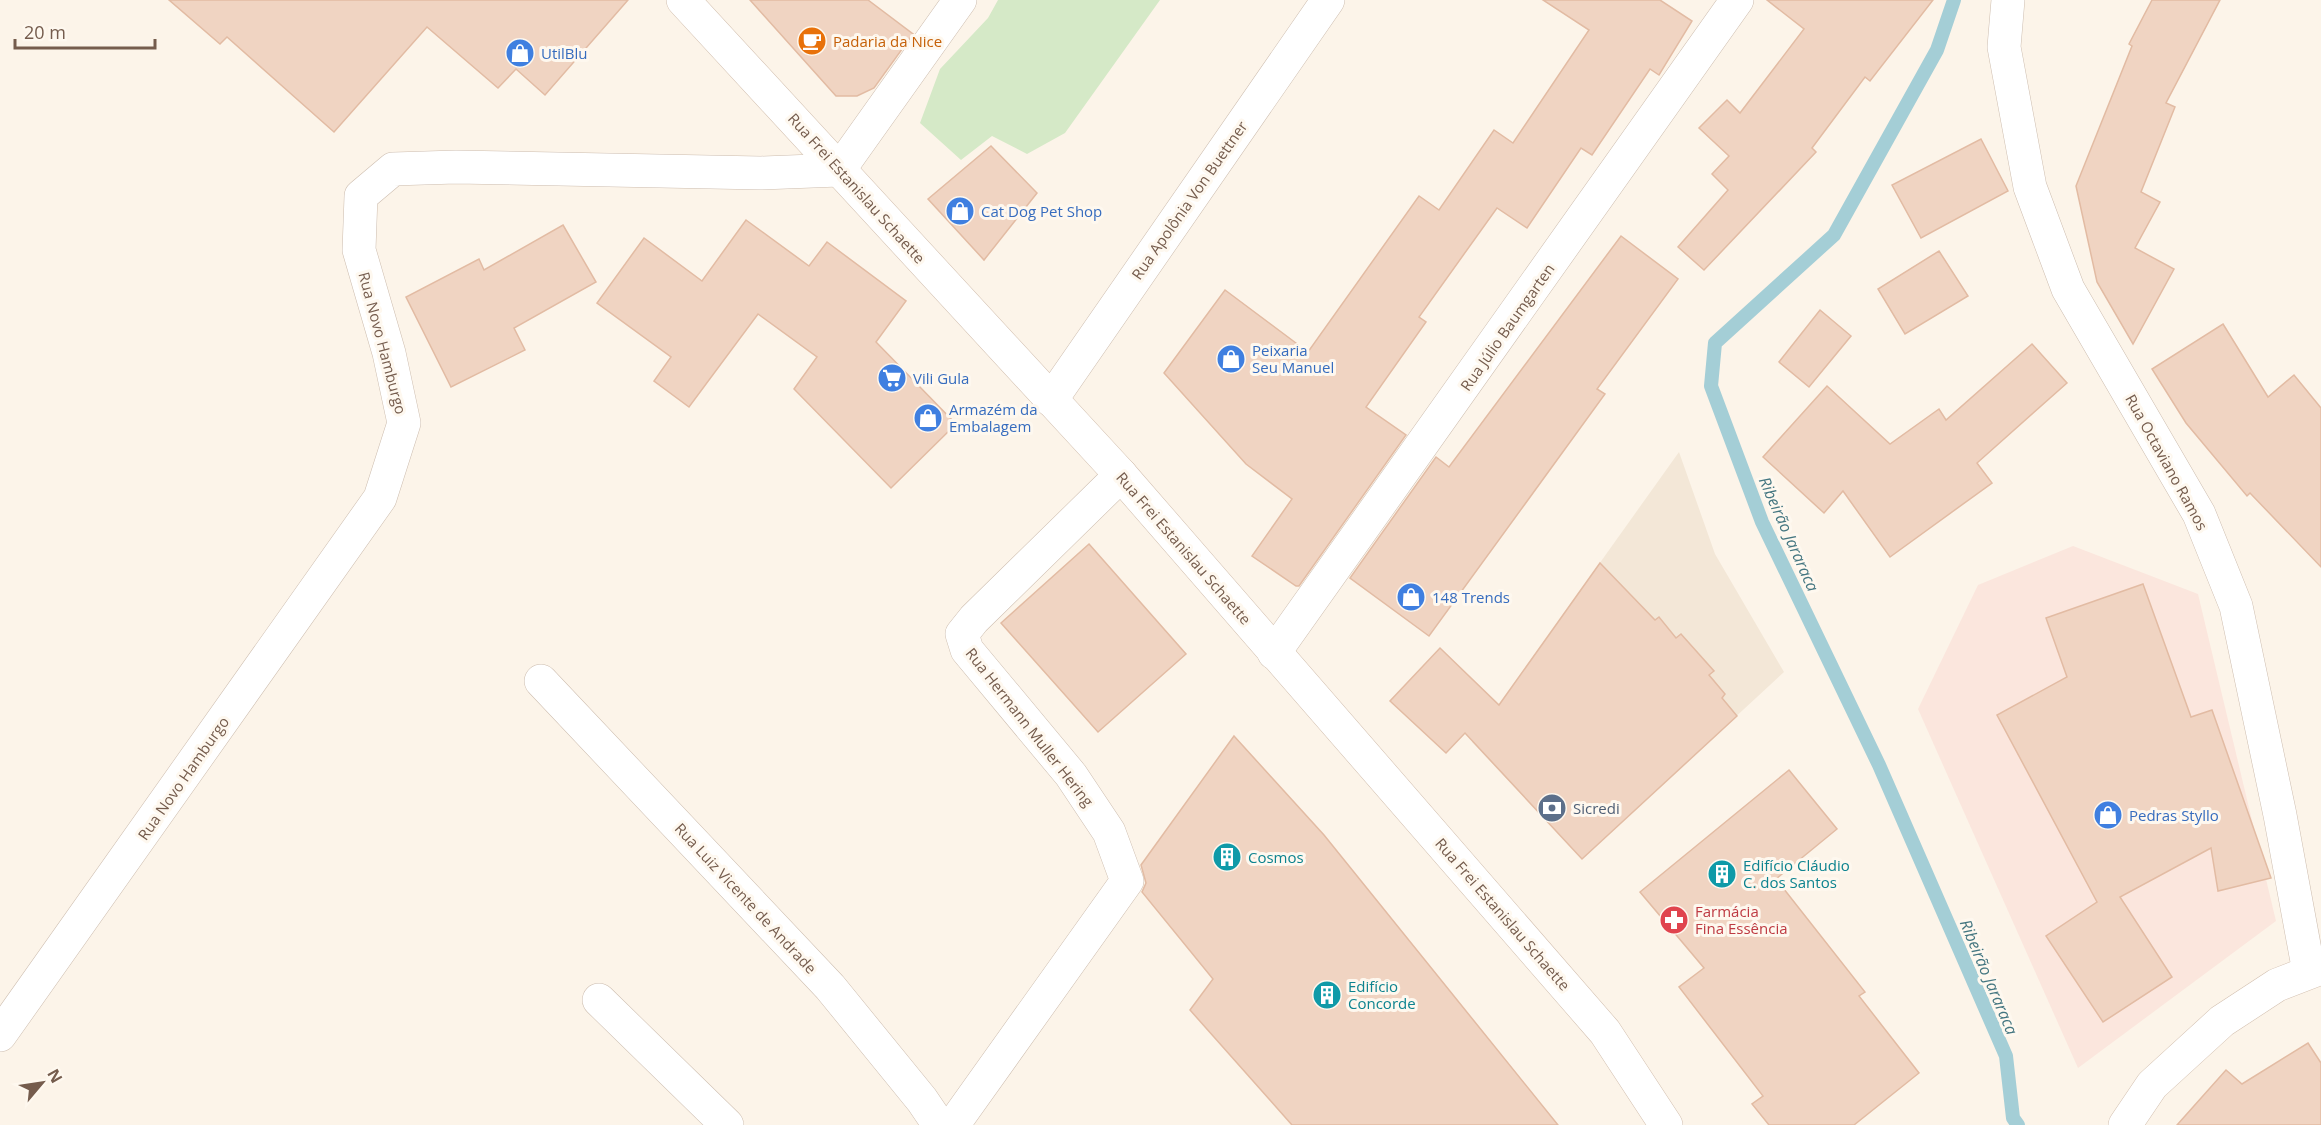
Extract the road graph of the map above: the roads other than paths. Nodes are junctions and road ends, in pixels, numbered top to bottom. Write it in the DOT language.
graph roads {
  1 [pos="683,0"];
  2 [pos="960,0"];
  3 [pos="1328,0"];
  4 [pos="1737,0"];
  5 [pos="2008,0"];
  6 [pos="839,170"];
  7 [pos="1051,400"];
  8 [pos="1121,476"];
  9 [pos="1274,653"];
  10 [pos="541,681"];
  11 [pos="2315,970"];
  12 [pos="600,1000"];
  13 [pos="0,1035"];
  14 [pos="1667,1122"];
  15 [pos="727,1125"];
  16 [pos="939,1125"];
  17 [pos="953,1125"];
  18 [pos="2125,1125"];
  1 -- 6 [label="street, Rua Frei Estanislau Schaette"];
  2 -- 6 [label="street"];
  3 -- 7 [label="street, Rua Apolônia Von Buettner"];
  4 -- 9 [label="street, Rua Júlio Baumgarten"];
  5 -- 11 [label="street, Rua Octaviano Ramos"];
  6 -- 7 [label="street, Rua Frei Estanislau Schaette"];
  6 -- 13 [label="street, Rua Novo Hamburgo"];
  7 -- 8 [label="street, Rua Frei Estanislau Schaette"];
  8 -- 9 [label="street, Rua Frei Estanislau Schaette"];
  8 -- 17 [label="street, Rua Hermann Muller Hering"];
  9 -- 14 [label="street, Rua Frei Estanislau Schaette"];
  10 -- 16 [label="street, Rua Luiz Vicente de Andrade"];
  11 -- 18 [label="street"];
  12 -- 15 [label="street"];
}
